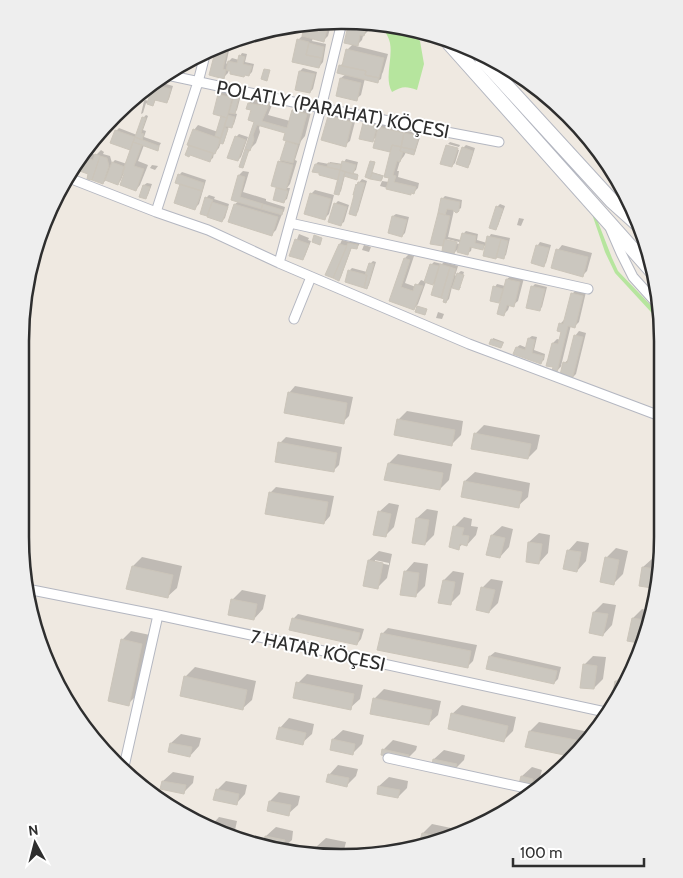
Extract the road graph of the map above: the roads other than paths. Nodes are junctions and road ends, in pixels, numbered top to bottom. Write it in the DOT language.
graph roads {
  1 [pos="341,29"];
  2 [pos="456,51"];
  3 [pos="203,61"];
  4 [pos="488,65"];
  5 [pos="175,77"];
  6 [pos="198,82"];
  7 [pos="321,108"];
  8 [pos="499,142"];
  9 [pos="74,180"];
  10 [pos="156,212"];
  11 [pos="627,214"];
  12 [pos="606,218"];
  13 [pos="290,223"];
  14 [pos="644,261"];
  15 [pos="279,263"];
  16 [pos="311,277"];
  17 [pos="588,289"];
  18 [pos="651,297"];
  19 [pos="294,319"];
  20 [pos="654,414"];
  21 [pos="33,589"];
  22 [pos="158,615"];
  23 [pos="601,711"];
  24 [pos="388,758"];
  25 [pos="125,763"];
  26 [pos="527,788"];
  1 -- 7 [label="street"];
  2 -- 12 [label="main road"];
  3 -- 6 [label="street"];
  4 -- 11 [label="main road"];
  5 -- 6 [label="street, POLATLY (PARAHAT) KÖÇESI"];
  6 -- 7 [label="street, POLATLY (PARAHAT) KÖÇESI"];
  6 -- 10 [label="street"];
  7 -- 8 [label="street, POLATLY (PARAHAT) KÖÇESI"];
  7 -- 13 [label="street"];
  9 -- 10 [label="street"];
  10 -- 15 [label="street"];
  12 -- 14 [label="main road"];
  12 -- 18 [label="street"];
  13 -- 15 [label="street"];
  13 -- 17 [label="street"];
  15 -- 16 [label="street"];
  16 -- 19 [label="street"];
  16 -- 20 [label="street"];
  21 -- 22 [label="street, 7 HATAR KÖÇESI"];
  22 -- 23 [label="street, 7 HATAR KÖÇESI"];
  22 -- 25 [label="street"];
  24 -- 26 [label="street"];
}
